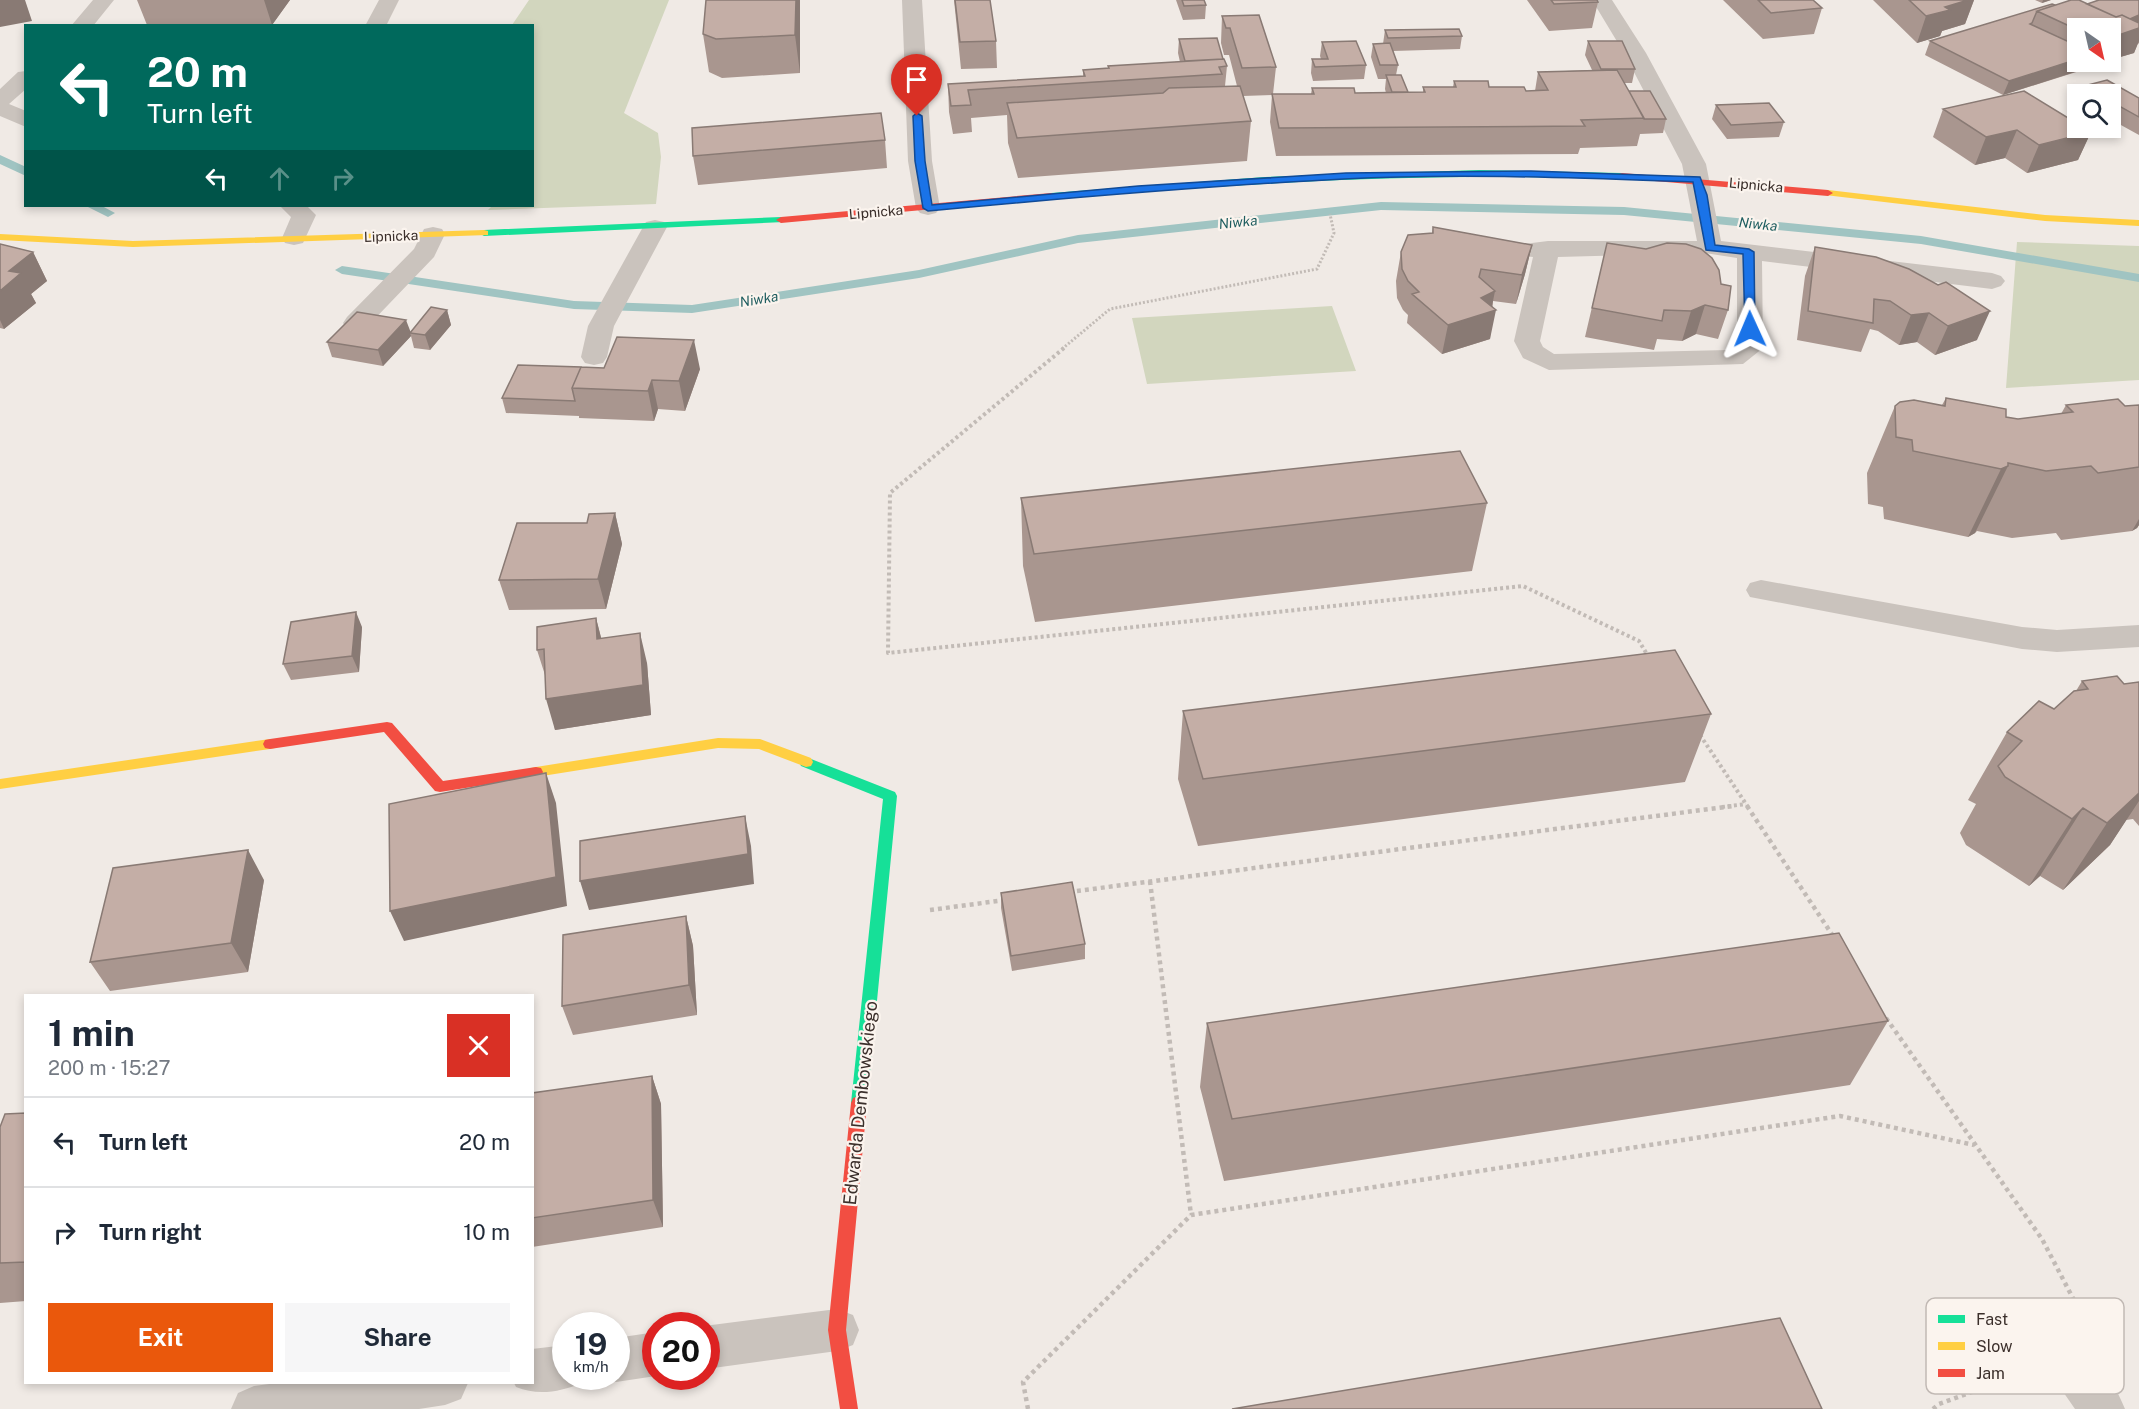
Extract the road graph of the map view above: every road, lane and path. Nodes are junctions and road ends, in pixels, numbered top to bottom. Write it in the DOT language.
graph roads {
  1 [pos="104,0"];
  2 [pos="389,0"];
  3 [pos="912,0"];
  4 [pos="1602,0"];
  5 [pos="83,24"];
  6 [pos="376,24"];
  7 [pos="24,79"];
  8 [pos="0,101"];
  9 [pos="0,108"];
  10 [pos="24,119"];
  11 [pos="1700,191"];
  12 [pos="293,207"];
  13 [pos="928,208"];
  14 [pos="2139,223"];
  15 [pos="655,227"];
  16 [pos="1334,233"];
  17 [pos="433,234"];
  18 [pos="0,237"];
  19 [pos="294,238"];
  20 [pos="1709,241"];
  21 [pos="1548,248"];
  22 [pos="1503,251"];
  23 [pos="1749,252"];
  24 [pos="1992,281"];
  25 [pos="356,323"];
  26 [pos="594,357"];
  27 [pos="1761,590"];
  28 [pos="2139,636"];
  29 [pos="1651,660"];
  30 [pos="1695,728"];
  31 [pos="0,784"];
  32 [pos="1746,804"];
  33 [pos="1150,881"];
  34 [pos="1067,892"];
  35 [pos="1008,900"];
  36 [pos="878,917"];
  37 [pos="1838,945"];
  38 [pos="1884,1015"];
  39 [pos="1975,1145"];
  40 [pos="1191,1215"];
  41 [pos="2073,1298"];
  42 [pos="837,1330"];
  43 [pos="720,1345"];
  44 [pos="552,1369"];
  45 [pos="534,1371"];
  46 [pos="438,1384"];
  47 [pos="1966,1394"];
  48 [pos="2092,1394"];
  49 [pos="254,1409"];
  50 [pos="849,1409"];
  51 [pos="1028,1409"];
  52 [pos="1933,1409"];
  53 [pos="2102,1409"];
  1 -- 5 [label="street"];
  2 -- 6 [label="street"];
  3 -- 13 [label="street"];
  4 -- 11 [label="street"];
  7 -- 8 [label="street"];
  9 -- 10 [label="street"];
  11 -- 13 [label="street, Lipnicka"];
  11 -- 14 [label="street, Lipnicka"];
  11 -- 20 [label="street"];
  12 -- 19 [label="street"];
  13 -- 15 [label="street, Lipnicka"];
  15 -- 17 [label="street, Lipnicka"];
  15 -- 26 [label="street"];
  16 -- 29 [label="path"];
  17 -- 19 [label="street, Lipnicka"];
  17 -- 25 [label="street"];
  18 -- 19 [label="street, Lipnicka"];
  20 -- 21 [label="street"];
  20 -- 23 [label="street"];
  21 -- 22 [label="street"];
  21 -- 23 [label="street"];
  23 -- 24 [label="street"];
  27 -- 28 [label="street"];
  30 -- 32 [label="path"];
  31 -- 36 [label="street, Edwarda Dembowskiego"];
  32 -- 33 [label="path"];
  32 -- 37 [label="path"];
  33 -- 34 [label="path"];
  33 -- 40 [label="path"];
  35 -- 36 [label="path"];
  36 -- 42 [label="street, Edwarda Dembowskiego"];
  38 -- 39 [label="path"];
  39 -- 40 [label="path"];
  39 -- 41 [label="path"];
  40 -- 51 [label="path"];
  42 -- 43 [label="street"];
  42 -- 50 [label="street, Edwarda Dembowskiego"];
  44 -- 45 [label="street"];
  46 -- 49 [label="street"];
  47 -- 52 [label="path"];
  48 -- 53 [label="street"];
}
